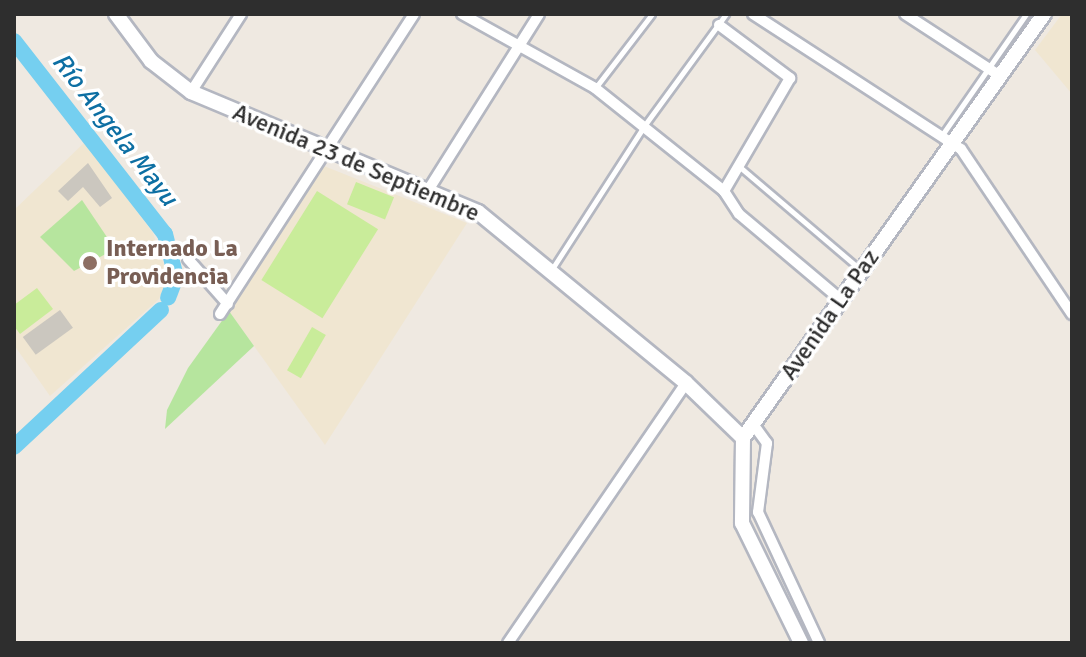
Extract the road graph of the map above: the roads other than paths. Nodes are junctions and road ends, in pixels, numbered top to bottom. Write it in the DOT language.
graph roads {
  1 [pos="116,14"];
  2 [pos="241,14"];
  3 [pos="414,14"];
  4 [pos="462,14"];
  5 [pos="539,14"];
  6 [pos="652,14"];
  7 [pos="726,14"];
  8 [pos="753,14"];
  9 [pos="905,14"];
  10 [pos="1026,14"];
  11 [pos="1044,14"];
  12 [pos="719,25"];
  13 [pos="519,46"];
  14 [pos="994,72"];
  15 [pos="595,88"];
  16 [pos="191,92"];
  17 [pos="644,126"];
  18 [pos="946,140"];
  19 [pos="326,151"];
  20 [pos="741,168"];
  21 [pos="724,191"];
  22 [pos="427,192"];
  23 [pos="188,259"];
  24 [pos="552,270"];
  25 [pos="862,270"];
  26 [pos="841,300"];
  27 [pos="228,304"];
  28 [pos="220,314"];
  29 [pos="1072,314"];
  30 [pos="686,383"];
  31 [pos="753,424"];
  32 [pos="743,438"];
  33 [pos="508,643"];
  34 [pos="801,643"];
  35 [pos="819,643"];
  1 -- 16 [label="main road, Avenida 23 de Septiembre"];
  2 -- 16 [label="street"];
  3 -- 19 [label="street"];
  4 -- 13 [label="street"];
  5 -- 13 [label="street"];
  6 -- 15 [label="lane"];
  7 -- 12 [label="lane"];
  8 -- 18 [label="street"];
  9 -- 14 [label="street"];
  10 -- 14 [label="lane"];
  11 -- 14 [label="main road, Avenida La Paz"];
  12 -- 17 [label="lane"];
  12 -- 20 [label="street"];
  13 -- 15 [label="street"];
  13 -- 22 [label="street"];
  14 -- 18 [label="main road, Avenida La Paz"];
  15 -- 17 [label="street"];
  16 -- 19 [label="main road, Avenida 23 de Septiembre"];
  17 -- 21 [label="street"];
  17 -- 24 [label="lane"];
  18 -- 25 [label="main road, Avenida La Paz"];
  18 -- 29 [label="street"];
  19 -- 22 [label="main road, Avenida 23 de Septiembre"];
  19 -- 27 [label="street"];
  20 -- 21 [label="street"];
  20 -- 25 [label="lane"];
  21 -- 26 [label="street"];
  22 -- 24 [label="main road, Avenida 23 de Septiembre"];
  23 -- 27 [label="street"];
  24 -- 30 [label="main road, Avenida 23 de Septiembre"];
  25 -- 26 [label="main road, Avenida La Paz"];
  26 -- 31 [label="main road, Avenida La Paz"];
  27 -- 28 [label="street"];
  30 -- 32 [label="main road, Avenida 23 de Septiembre"];
  30 -- 33 [label="street"];
  31 -- 32 [label="main road, Avenida La Paz"];
  31 -- 35 [label="street"];
  32 -- 34 [label="main road"];
}
